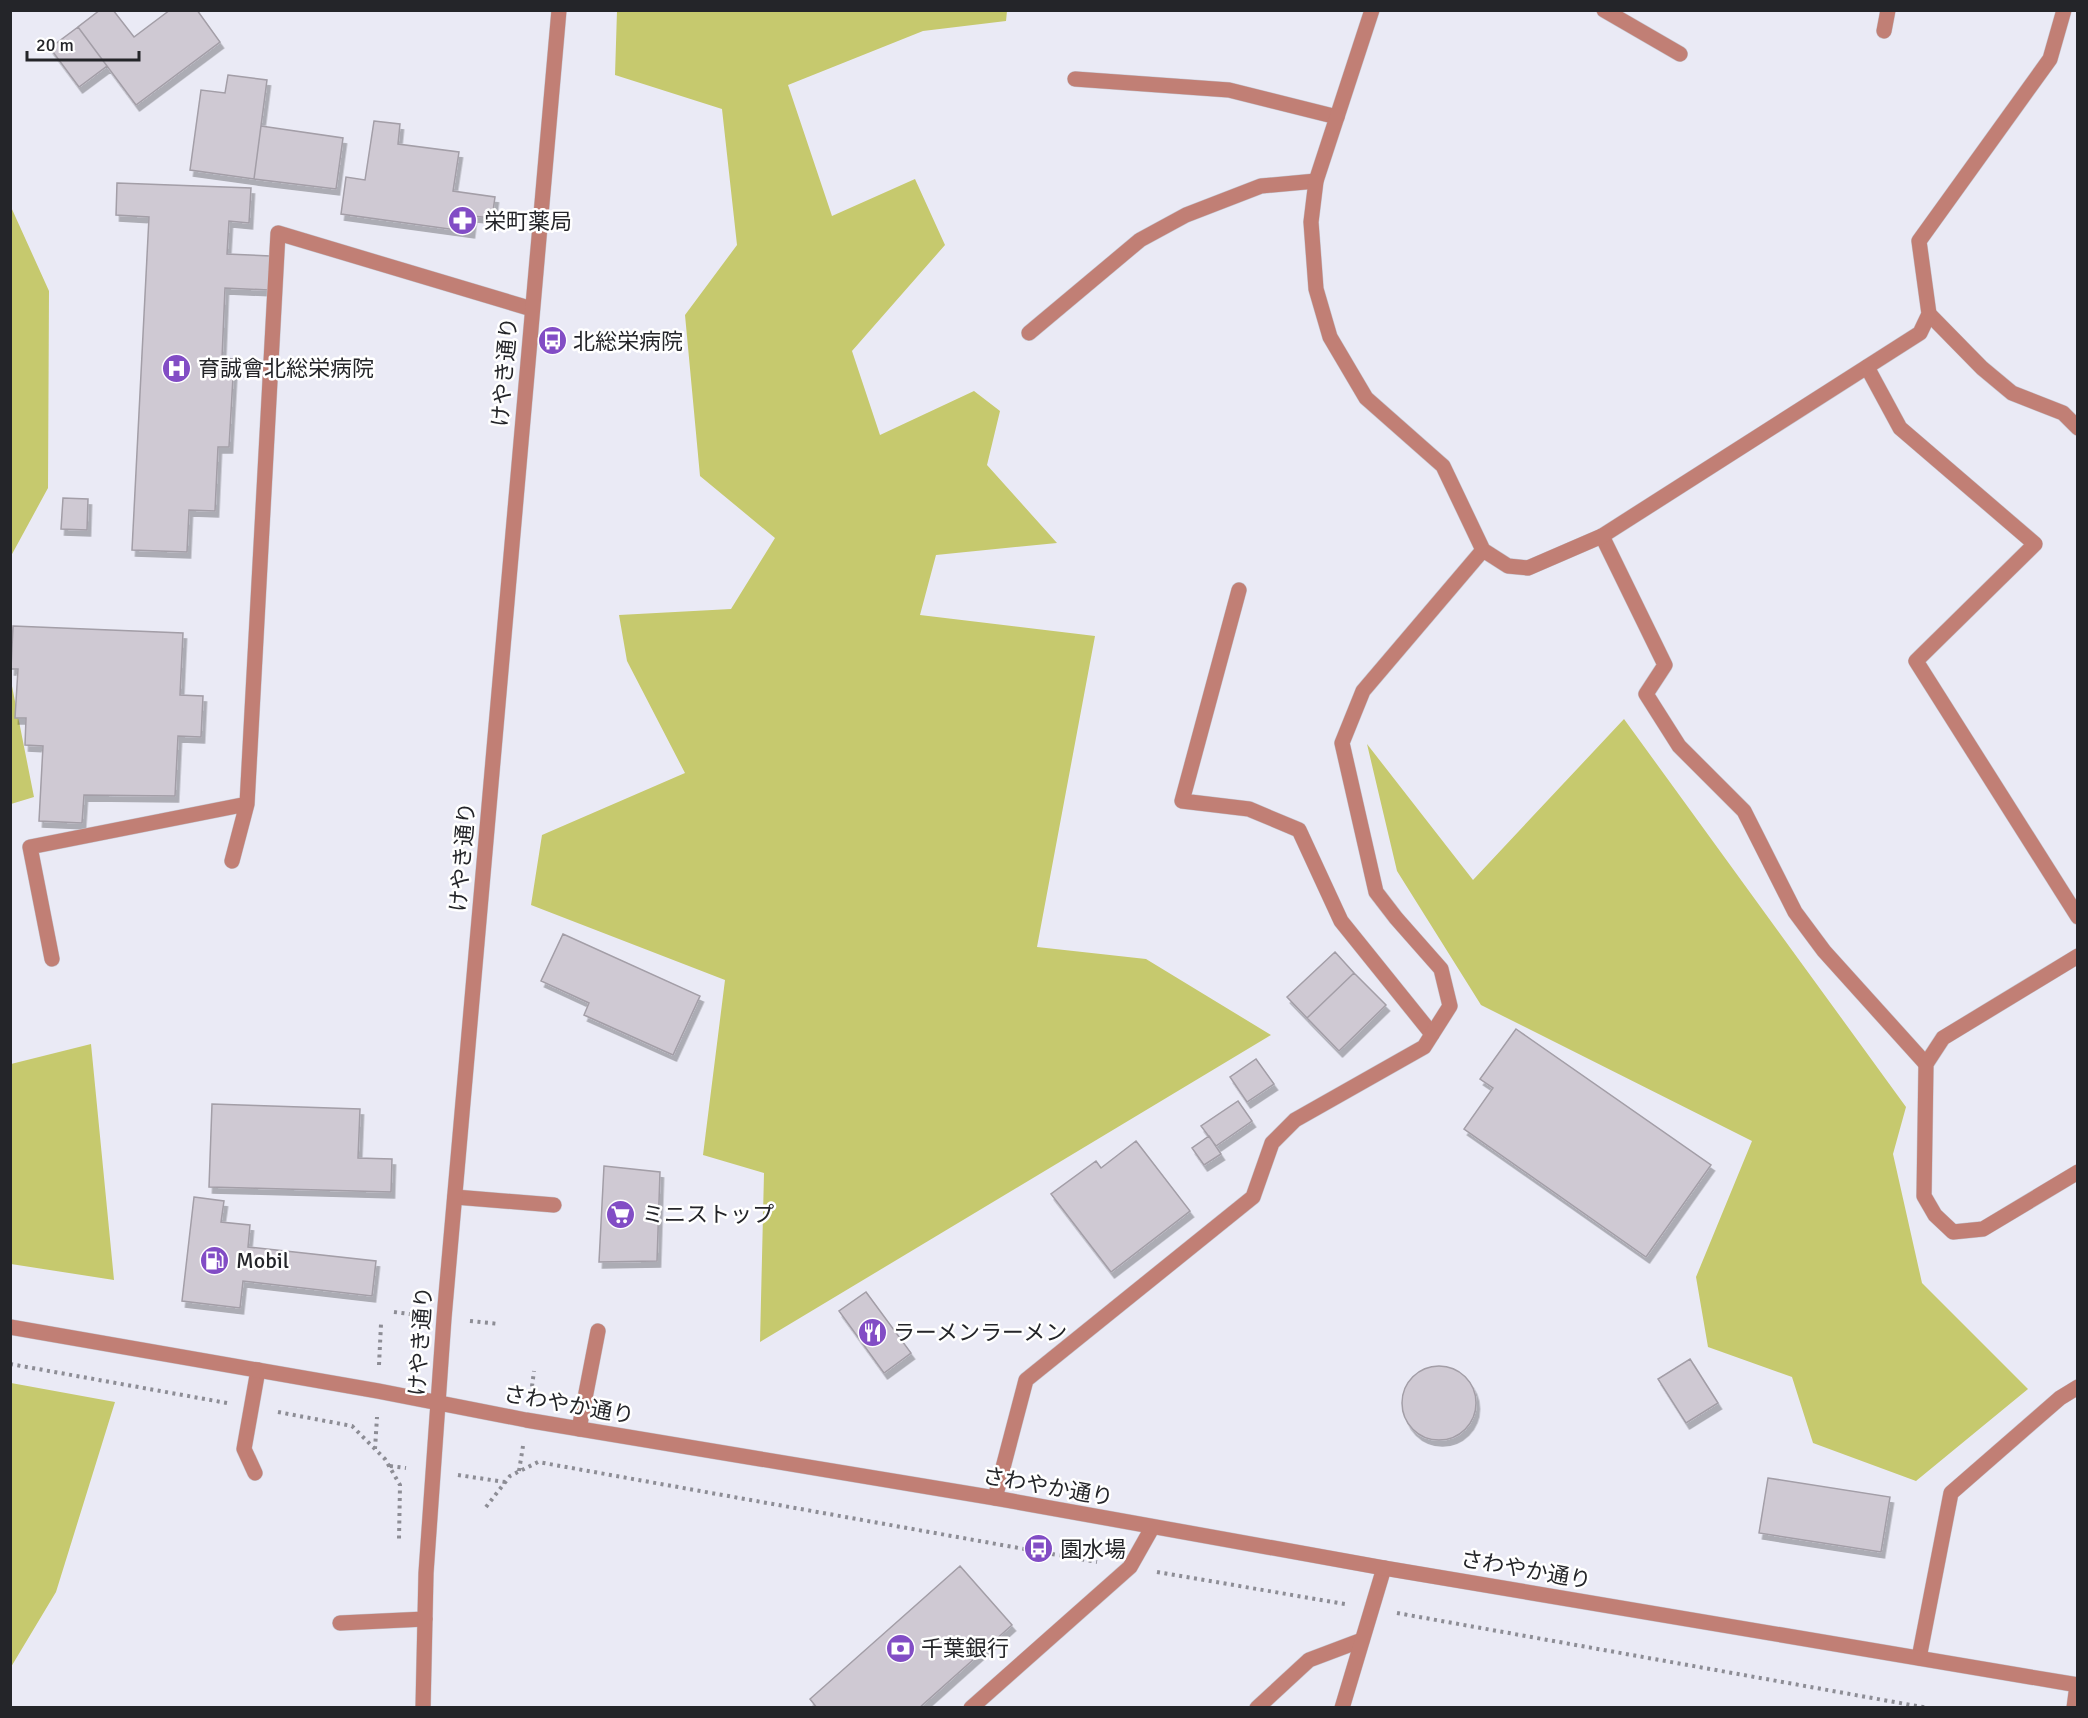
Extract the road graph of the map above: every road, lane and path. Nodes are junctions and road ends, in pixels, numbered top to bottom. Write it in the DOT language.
graph roads {
  1 [pos="559,10"];
  2 [pos="1372,10"];
  3 [pos="1604,10"];
  4 [pos="1888,10"];
  5 [pos="2064,10"];
  6 [pos="1884,31"];
  7 [pos="1680,54"];
  8 [pos="1075,79"];
  9 [pos="1337,117"];
  10 [pos="1316,180"];
  11 [pos="532,309"];
  12 [pos="1929,314"];
  13 [pos="1029,333"];
  14 [pos="1867,367"];
  15 [pos="2078,428"];
  16 [pos="1602,536"];
  17 [pos="1483,550"];
  18 [pos="1239,590"];
  19 [pos="247,804"];
  20 [pos="232,861"];
  21 [pos="2078,917"];
  22 [pos="2078,957"];
  23 [pos="52,959"];
  24 [pos="1432,1034"];
  25 [pos="1926,1064"];
  26 [pos="2078,1172"];
  27 [pos="455,1197"];
  28 [pos="554,1205"];
  29 [pos="10,1327"];
  30 [pos="598,1331"];
  31 [pos="258,1370"];
  32 [pos="2078,1387"];
  33 [pos="438,1403"];
  34 [pos="579,1429"];
  35 [pos="255,1473"];
  36 [pos="994,1498"];
  37 [pos="486,1507"];
  38 [pos="1152,1528"];
  39 [pos="1130,1567"];
  40 [pos="1384,1568"];
  41 [pos="1371,1608"];
  42 [pos="425,1619"];
  43 [pos="340,1623"];
  44 [pos="1362,1640"];
  45 [pos="1919,1658"];
  46 [pos="2077,1685"];
  47 [pos="423,1707"];
  48 [pos="971,1707"];
  49 [pos="1257,1707"];
  50 [pos="1342,1707"];
  51 [pos="1928,1707"];
  52 [pos="2074,1707"];
  1 -- 11 [label="street, けやき通り"];
  2 -- 9 [label="street"];
  3 -- 7 [label="street"];
  4 -- 6 [label="street"];
  5 -- 12 [label="street"];
  8 -- 9 [label="street"];
  9 -- 10 [label="street"];
  10 -- 13 [label="street"];
  10 -- 17 [label="street"];
  11 -- 19 [label="street"];
  11 -- 27 [label="street, けやき通り"];
  12 -- 14 [label="street"];
  12 -- 15 [label="street"];
  14 -- 16 [label="street"];
  14 -- 21 [label="street"];
  16 -- 17 [label="street"];
  16 -- 25 [label="street"];
  17 -- 24 [label="street"];
  18 -- 24 [label="street"];
  19 -- 20 [label="street"];
  19 -- 23 [label="street"];
  22 -- 25 [label="street"];
  24 -- 36 [label="street"];
  25 -- 26 [label="street"];
  27 -- 28 [label="street"];
  27 -- 33 [label="street, けやき通り"];
  29 -- 31 [label="street, さわやか通り"];
  30 -- 34 [label="street"];
  31 -- 33 [label="street, さわやか通り"];
  31 -- 35 [label="street"];
  32 -- 45 [label="street"];
  33 -- 34 [label="street, さわやか通り"];
  33 -- 42 [label="street, けやき通り"];
  34 -- 36 [label="street, さわやか通り"];
  36 -- 38 [label="street, さわやか通り"];
  37 -- 39 [label="path"];
  38 -- 39 [label="street"];
  38 -- 40 [label="street, さわやか通り"];
  39 -- 41 [label="path"];
  39 -- 48 [label="street"];
  40 -- 41 [label="street"];
  40 -- 45 [label="street, さわやか通り"];
  41 -- 44 [label="street"];
  41 -- 51 [label="path"];
  42 -- 43 [label="street"];
  42 -- 47 [label="street, けやき通り"];
  44 -- 49 [label="street"];
  44 -- 50 [label="street"];
  45 -- 46 [label="street, さわやか通り"];
  46 -- 52 [label="street"];
}
